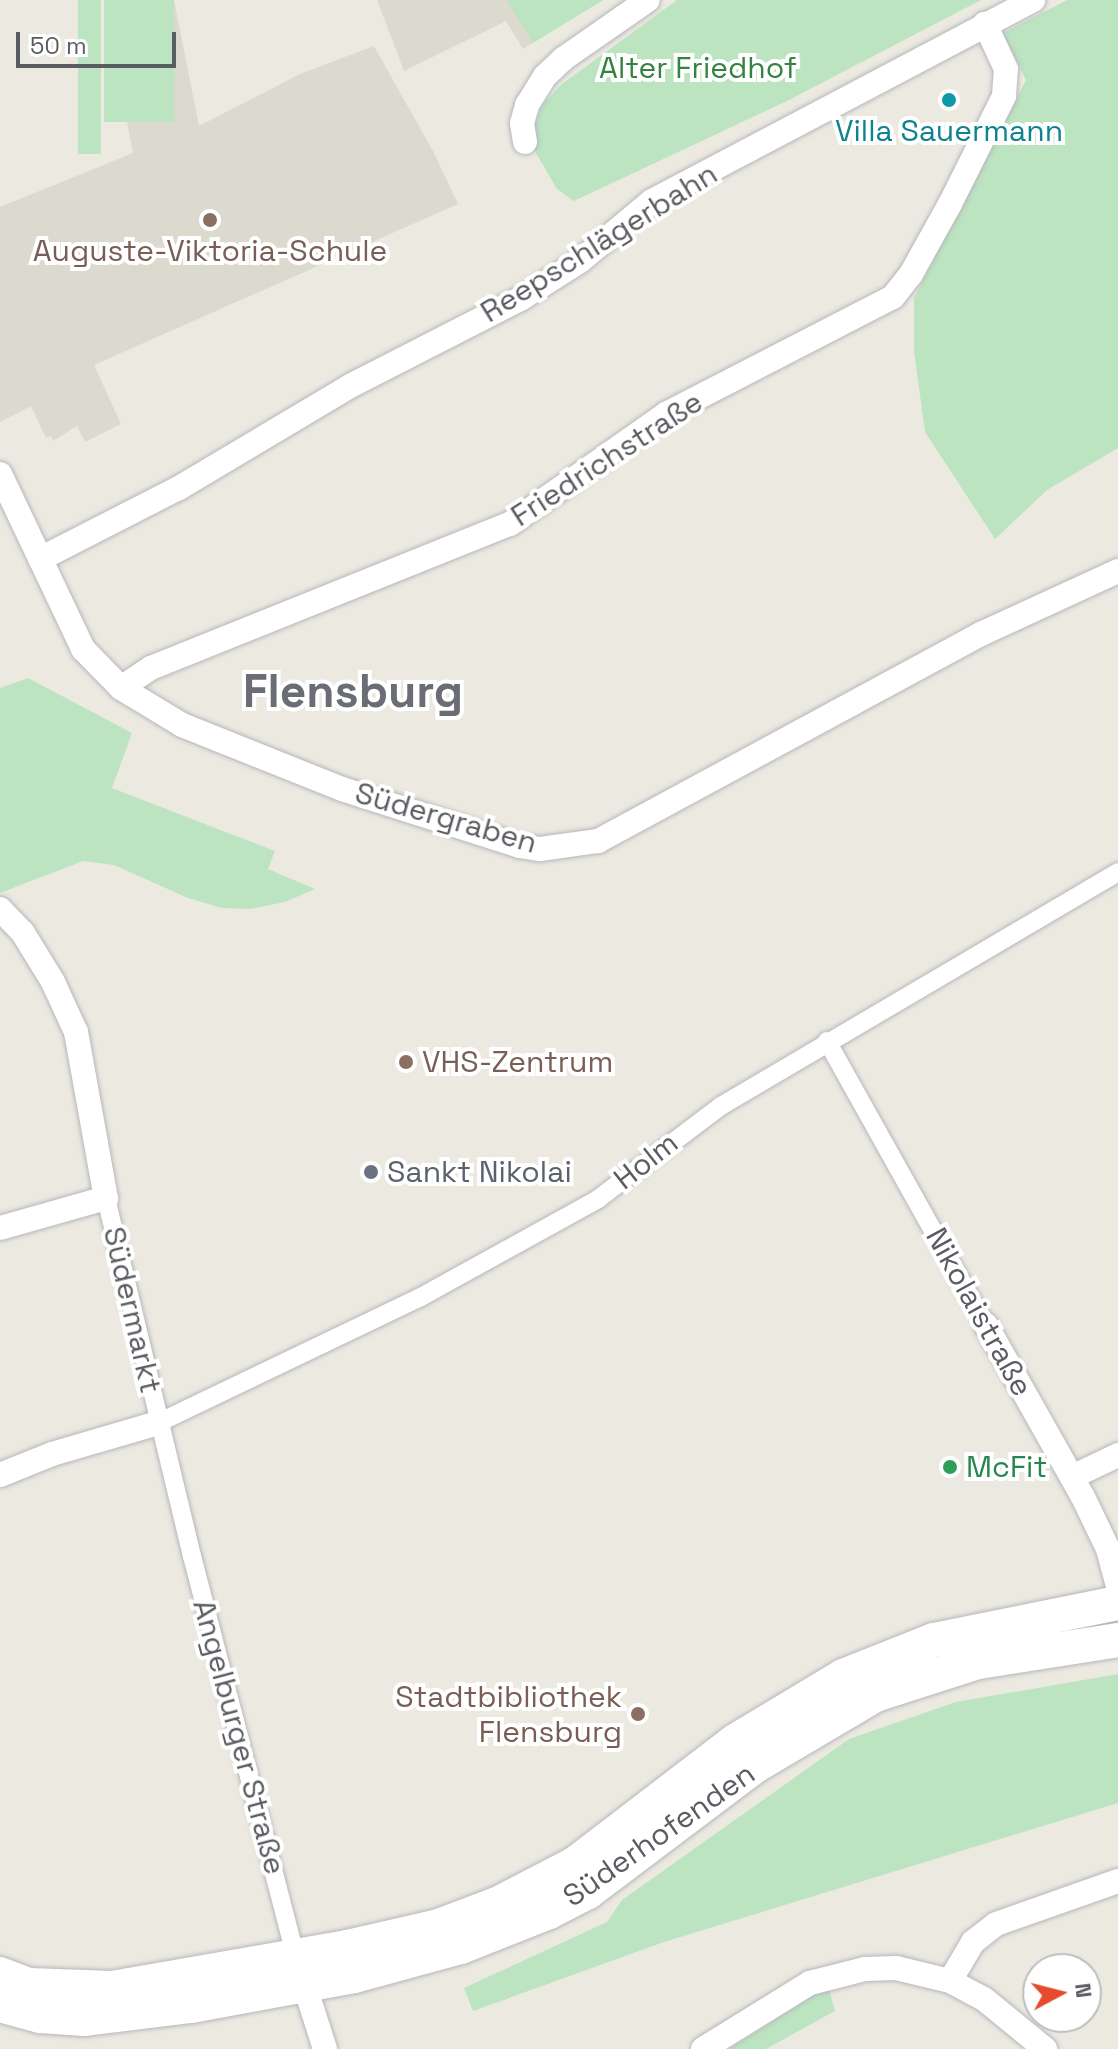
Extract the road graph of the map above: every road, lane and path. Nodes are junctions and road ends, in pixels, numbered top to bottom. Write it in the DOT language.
graph roads {
  1 [pos="648,0"];
  2 [pos="1033,0"];
  3 [pos="985,24"];
  4 [pos="525,142"];
  5 [pos="0,474"];
  6 [pos="40,559"];
  7 [pos="1118,571"];
  8 [pos="121,688"];
  9 [pos="1118,872"];
  10 [pos="0,909"];
  11 [pos="827,1041"];
  12 [pos="106,1198"];
  13 [pos="0,1228"];
  14 [pos="986,1325"];
  15 [pos="158,1423"];
  16 [pos="1118,1455"];
  17 [pos="0,1475"];
  18 [pos="1072,1477"];
  19 [pos="1118,1587"];
  20 [pos="1118,1603"];
  21 [pos="1118,1640"];
  22 [pos="1118,1881"];
  23 [pos="300,1972"];
  24 [pos="15,1979"];
  25 [pos="950,1981"];
  26 [pos="0,2005"];
  27 [pos="325,2049"];
  28 [pos="703,2049"];
  29 [pos="1045,2049"];
  1 -- 4 [label="street"];
  2 -- 3 [label="street, Reepschlägerbahn"];
  3 -- 6 [label="street, Reepschlägerbahn"];
  3 -- 8 [label="street, Friedrichstraße"];
  5 -- 6 [label="street, Südergraben"];
  6 -- 8 [label="street, Südergraben"];
  7 -- 8 [label="street, Südergraben"];
  9 -- 11 [label="street, Holm"];
  10 -- 12 [label="street"];
  11 -- 14 [label="street, Nikolaistraße"];
  11 -- 15 [label="street, Holm"];
  12 -- 13 [label="street"];
  12 -- 15 [label="street, Südermarkt"];
  14 -- 18 [label="street, Nikolaistraße"];
  15 -- 17 [label="street"];
  15 -- 23 [label="street, Angelburger Straße"];
  16 -- 18 [label="street"];
  18 -- 19 [label="street, Nikolaistraße"];
  20 -- 23 [label="main road, Süderhofenden"];
  21 -- 23 [label="main road, Süderhofenden"];
  22 -- 25 [label="street"];
  23 -- 24 [label="main road, Süderhofenden"];
  23 -- 26 [label="main road, Süderhofenden"];
  23 -- 27 [label="street, Angelburger Straße"];
  25 -- 28 [label="street"];
  25 -- 29 [label="street"];
}
